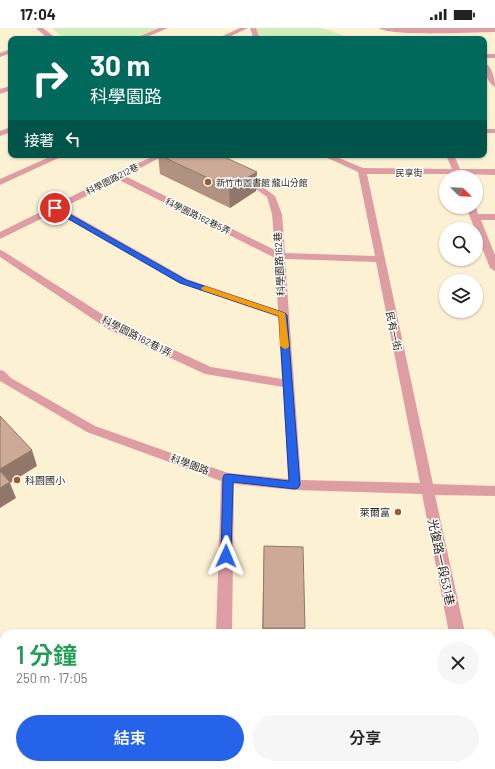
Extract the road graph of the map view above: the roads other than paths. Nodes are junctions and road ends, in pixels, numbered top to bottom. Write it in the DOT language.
graph roads {
  1 [pos="39,28"];
  2 [pos="165,28"];
  3 [pos="245,28"];
  4 [pos="382,28"];
  5 [pos="416,30"];
  6 [pos="493,30"];
  7 [pos="47,36"];
  8 [pos="144,36"];
  9 [pos="226,36"];
  10 [pos="487,69"];
  11 [pos="495,84"];
  12 [pos="54,158"];
  13 [pos="155,158"];
  14 [pos="333,158"];
  15 [pos="451,158"];
  16 [pos="456,170"];
  17 [pos="362,171"];
  18 [pos="495,172"];
  19 [pos="236,173"];
  20 [pos="439,173"];
  21 [pos="483,173"];
  22 [pos="118,176"];
  23 [pos="0,182"];
  24 [pos="55,208"];
  25 [pos="474,214"];
  26 [pos="476,217"];
  27 [pos="495,217"];
  28 [pos="0,236"];
  29 [pos="0,253"];
  30 [pos="278,256"];
  31 [pos="379,258"];
  32 [pos="495,268"];
  33 [pos="283,315"];
  34 [pos="2,380"];
  35 [pos="287,384"];
  36 [pos="228,478"];
  37 [pos="295,485"];
  38 [pos="427,490"];
  39 [pos="495,491"];
  40 [pos="224,629"];
  41 [pos="456,629"];
  1 -- 7 [label="street"];
  2 -- 8 [label="street"];
  3 -- 9 [label="street"];
  4 -- 5 [label="street"];
  5 -- 6 [label="street"];
  10 -- 11 [label="street"];
  12 -- 23 [label="street"];
  13 -- 22 [label="street, 科學園路212巷"];
  14 -- 17 [label="street, 民享街"];
  15 -- 16 [label="street"];
  17 -- 20 [label="street, 民享街"];
  17 -- 31 [label="street, 民有一街"];
  18 -- 21 [label="street, 民享街"];
  19 -- 30 [label="street, 科學園路162巷"];
  22 -- 24 [label="street, 科學園路212巷"];
  22 -- 30 [label="street, 科學園路162巷5弄"];
  24 -- 28 [label="street, 科學園路212巷"];
  24 -- 33 [label="street"];
  25 -- 26 [label="street"];
  26 -- 27 [label="street"];
  26 -- 32 [label="street"];
  29 -- 35 [label="street, 科學園路162巷1弄"];
  30 -- 31 [label="street"];
  30 -- 33 [label="street, 科學園路162巷"];
  31 -- 38 [label="street, 民有一街"];
  33 -- 35 [label="street, 科學園路162巷"];
  34 -- 36 [label="street, 科學園路"];
  35 -- 37 [label="street, 科學園路162巷"];
  36 -- 37 [label="street, 科學園路"];
  36 -- 40 [label="street"];
  37 -- 38 [label="street, 科學園路"];
  38 -- 39 [label="street, 科學園路"];
  38 -- 41 [label="street, 光復路一段531巷"];
}
